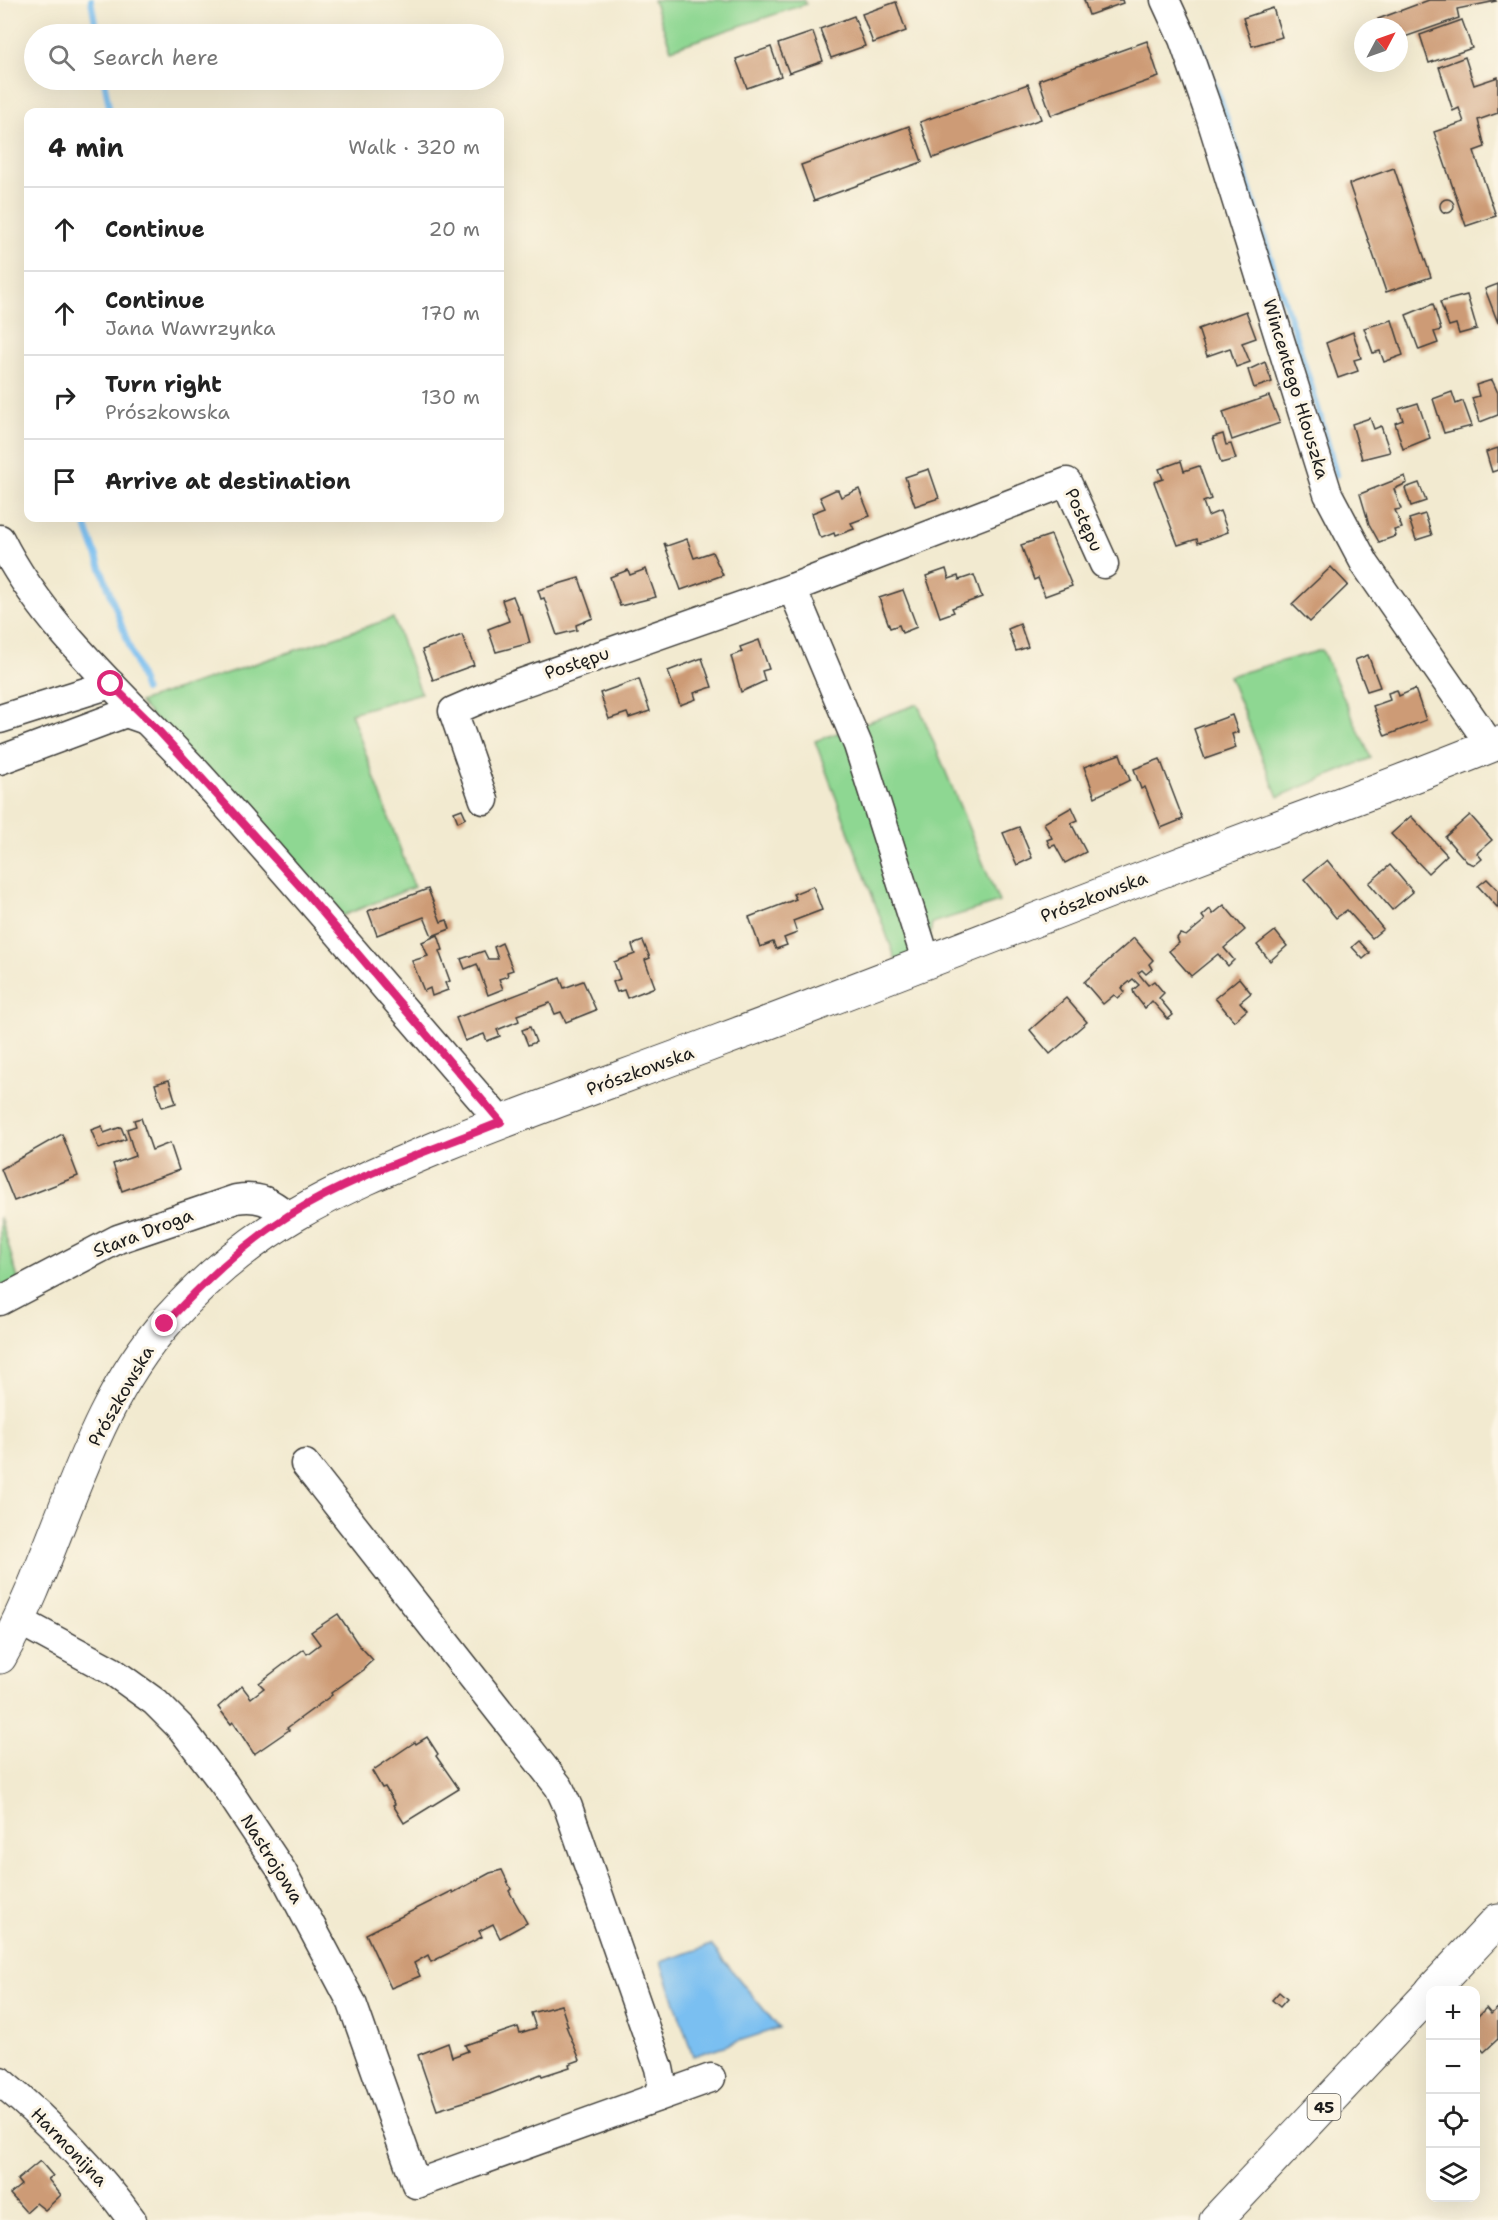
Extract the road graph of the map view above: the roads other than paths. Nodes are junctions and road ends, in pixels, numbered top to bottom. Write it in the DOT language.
graph roads {
  1 [pos="1165,0"];
  2 [pos="0,539"];
  3 [pos="1104,564"];
  4 [pos="792,588"];
  5 [pos="111,684"];
  6 [pos="0,719"];
  7 [pos="146,720"];
  8 [pos="1494,745"];
  9 [pos="0,760"];
  10 [pos="484,800"];
  11 [pos="926,960"];
  12 [pos="501,1122"];
  13 [pos="288,1216"];
  14 [pos="0,1301"];
  15 [pos="305,1464"];
  16 [pos="18,1620"];
  17 [pos="0,1657"];
  18 [pos="1498,1920"];
  19 [pos="1438,1986"];
  20 [pos="1426,1998"];
  21 [pos="711,2078"];
  22 [pos="0,2081"];
  23 [pos="657,2097"];
  24 [pos="132,2220"];
  25 [pos="1216,2220"];
  1 -- 8 [label="street, Wincentego Hlouszka"];
  2 -- 5 [label="street"];
  3 -- 4 [label="street, Postępu"];
  4 -- 10 [label="street, Postępu"];
  4 -- 11 [label="street"];
  5 -- 6 [label="street"];
  5 -- 7 [label="street"];
  7 -- 9 [label="street"];
  7 -- 12 [label="street"];
  8 -- 11 [label="main road, Prószkowska"];
  11 -- 12 [label="main road, Prószkowska"];
  12 -- 13 [label="main road, Prószkowska"];
  13 -- 14 [label="street, Stara Droga"];
  13 -- 16 [label="main road, Prószkowska"];
  15 -- 23 [label="street"];
  16 -- 17 [label="main road, Prószkowska"];
  16 -- 23 [label="street, Nastrojowa"];
  18 -- 19 [label="main road, 45"];
  20 -- 25 [label="main road, 45"];
  21 -- 23 [label="street"];
  22 -- 24 [label="street, Harmonijna"];
}
